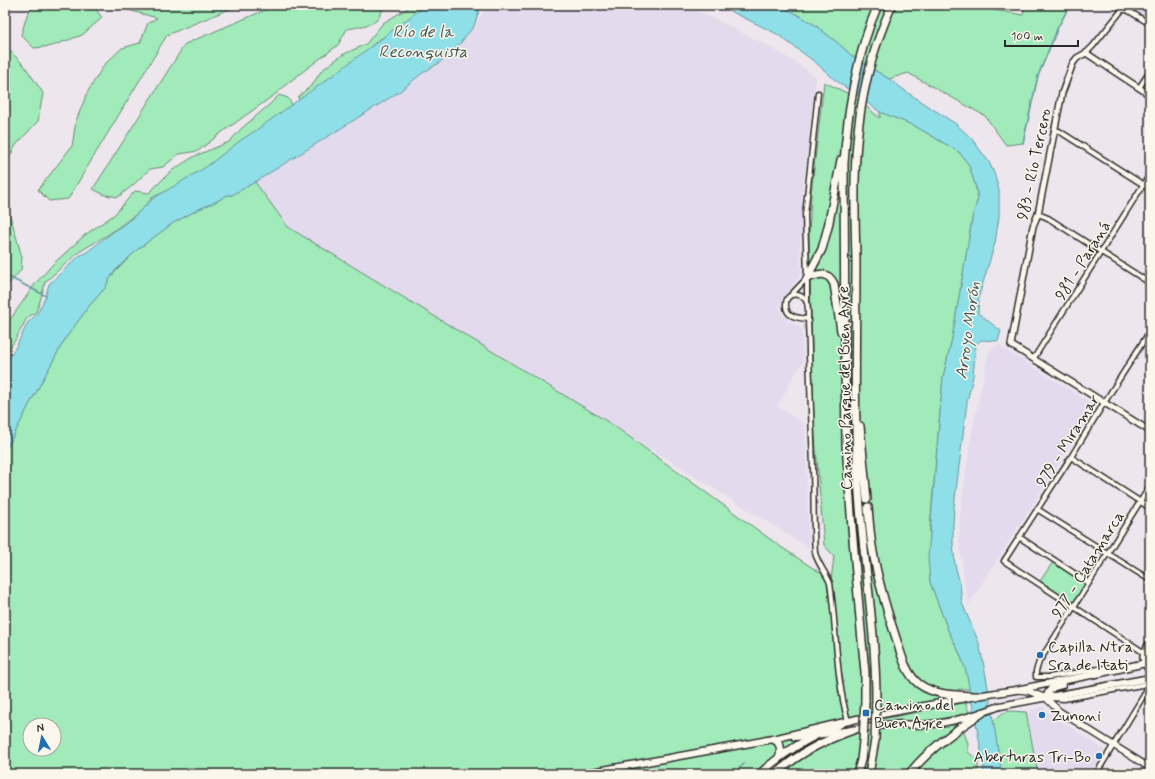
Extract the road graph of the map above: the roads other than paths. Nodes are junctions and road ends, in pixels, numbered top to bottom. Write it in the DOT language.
graph roads {
  1 [pos="878,5"];
  2 [pos="892,5"];
  3 [pos="1150,24"];
  4 [pos="1086,53"];
  5 [pos="1150,71"];
  6 [pos="1139,88"];
  7 [pos="818,93"];
  8 [pos="1150,94"];
  9 [pos="1054,130"];
  10 [pos="846,133"];
  11 [pos="1150,174"];
  12 [pos="1144,184"];
  13 [pos="1150,189"];
  14 [pos="1038,214"];
  15 [pos="1101,252"];
  16 [pos="807,278"];
  17 [pos="1150,283"];
  18 [pos="790,296"];
  19 [pos="807,303"];
  20 [pos="808,319"];
  21 [pos="1150,331"];
  22 [pos="1034,358"];
  23 [pos="845,361"];
  24 [pos="855,373"];
  25 [pos="1104,403"];
  26 [pos="1150,431"];
  27 [pos="1071,457"];
  28 [pos="1150,486"];
  29 [pos="1140,502"];
  30 [pos="1150,508"];
  31 [pos="1037,509"];
  32 [pos="1019,537"];
  33 [pos="1108,553"];
  34 [pos="1150,580"];
  35 [pos="1089,583"];
  36 [pos="1075,606"];
  37 [pos="1150,642"];
  38 [pos="1143,652"];
  39 [pos="1147,663"];
  40 [pos="1150,673"];
  41 [pos="1092,675"];
  42 [pos="1149,681"];
  43 [pos="1016,690"];
  44 [pos="976,696"];
  45 [pos="1047,696"];
  46 [pos="960,697"];
  47 [pos="982,713"];
  48 [pos="848,721"];
  49 [pos="964,721"];
  50 [pos="840,724"];
  51 [pos="853,730"];
  52 [pos="813,736"];
  53 [pos="773,739"];
  54 [pos="1114,745"];
  55 [pos="780,756"];
  56 [pos="1150,768"];
  57 [pos="581,774"];
  58 [pos="760,774"];
  59 [pos="776,774"];
  60 [pos="857,774"];
  61 [pos="869,774"];
  62 [pos="909,774"];
  63 [pos="1096,774"];
  1 -- 10 [label="highway, Camino Parque del Buen Ayre"];
  2 -- 24 [label="highway, Camino Parque del Buen Ayre"];
  3 -- 4 [label="street, 983 - Río Tercero"];
  4 -- 6 [label="street"];
  4 -- 9 [label="street, 983 - Río Tercero"];
  5 -- 6 [label="street"];
  6 -- 8 [label="street"];
  7 -- 16 [label="street"];
  9 -- 12 [label="street"];
  9 -- 14 [label="street, 983 - Río Tercero"];
  10 -- 16 [label="highway"];
  10 -- 23 [label="highway, Camino Parque del Buen Ayre"];
  11 -- 12 [label="street, 981 - Paraná"];
  12 -- 13 [label="street"];
  12 -- 15 [label="street, 981 - Paraná"];
  14 -- 15 [label="street"];
  14 -- 22 [label="street, 983 - Río Tercero"];
  15 -- 17 [label="street"];
  15 -- 22 [label="street, 981 - Paraná"];
  16 -- 18 [label="street"];
  16 -- 19 [label="street"];
  16 -- 23 [label="highway"];
  18 -- 19 [label="street"];
  18 -- 20 [label="street"];
  19 -- 20 [label="street"];
  20 -- 48 [label="street"];
  21 -- 25 [label="street, 979 - Miramar"];
  22 -- 25 [label="street"];
  23 -- 60 [label="highway, Camino Parque del Buen Ayre, bridge"];
  24 -- 46 [label="highway"];
  24 -- 61 [label="highway, Camino Parque del Buen Ayre, bridge"];
  25 -- 26 [label="street"];
  25 -- 27 [label="street, 979 - Miramar"];
  27 -- 29 [label="street"];
  27 -- 31 [label="street, 979 - Miramar"];
  28 -- 29 [label="street, 977 - Catamarca"];
  29 -- 30 [label="street"];
  29 -- 33 [label="street, 977 - Catamarca"];
  31 -- 32 [label="street, 979 - Miramar"];
  31 -- 33 [label="street"];
  32 -- 35 [label="street"];
  32 -- 36 [label="street, 979 - Miramar"];
  33 -- 34 [label="street"];
  33 -- 35 [label="street, 977 - Catamarca"];
  35 -- 36 [label="street, 977 - Catamarca"];
  36 -- 38 [label="street"];
  36 -- 39 [label="street, 977 - Catamarca"];
  37 -- 38 [label="street"];
  38 -- 39 [label="street"];
  39 -- 40 [label="street"];
  39 -- 41 [label="main road"];
  41 -- 43 [label="main road"];
  41 -- 45 [label="main road"];
  42 -- 45 [label="main road"];
  42 -- 54 [label="street"];
  43 -- 44 [label="main road"];
  43 -- 45 [label="main road"];
  44 -- 46 [label="highway"];
  45 -- 47 [label="main road"];
  45 -- 54 [label="main road"];
  46 -- 48 [label="main road"];
  47 -- 49 [label="highway"];
  48 -- 50 [label="main road"];
  49 -- 51 [label="main road"];
  49 -- 62 [label="highway"];
  50 -- 52 [label="highway"];
  50 -- 53 [label="main road"];
  51 -- 52 [label="main road"];
  51 -- 59 [label="highway"];
  52 -- 53 [label="main road"];
  52 -- 55 [label="highway"];
  53 -- 55 [label="highway"];
  53 -- 57 [label="main road"];
  54 -- 56 [label="main road"];
  54 -- 63 [label="street"];
  55 -- 58 [label="highway"];
}
